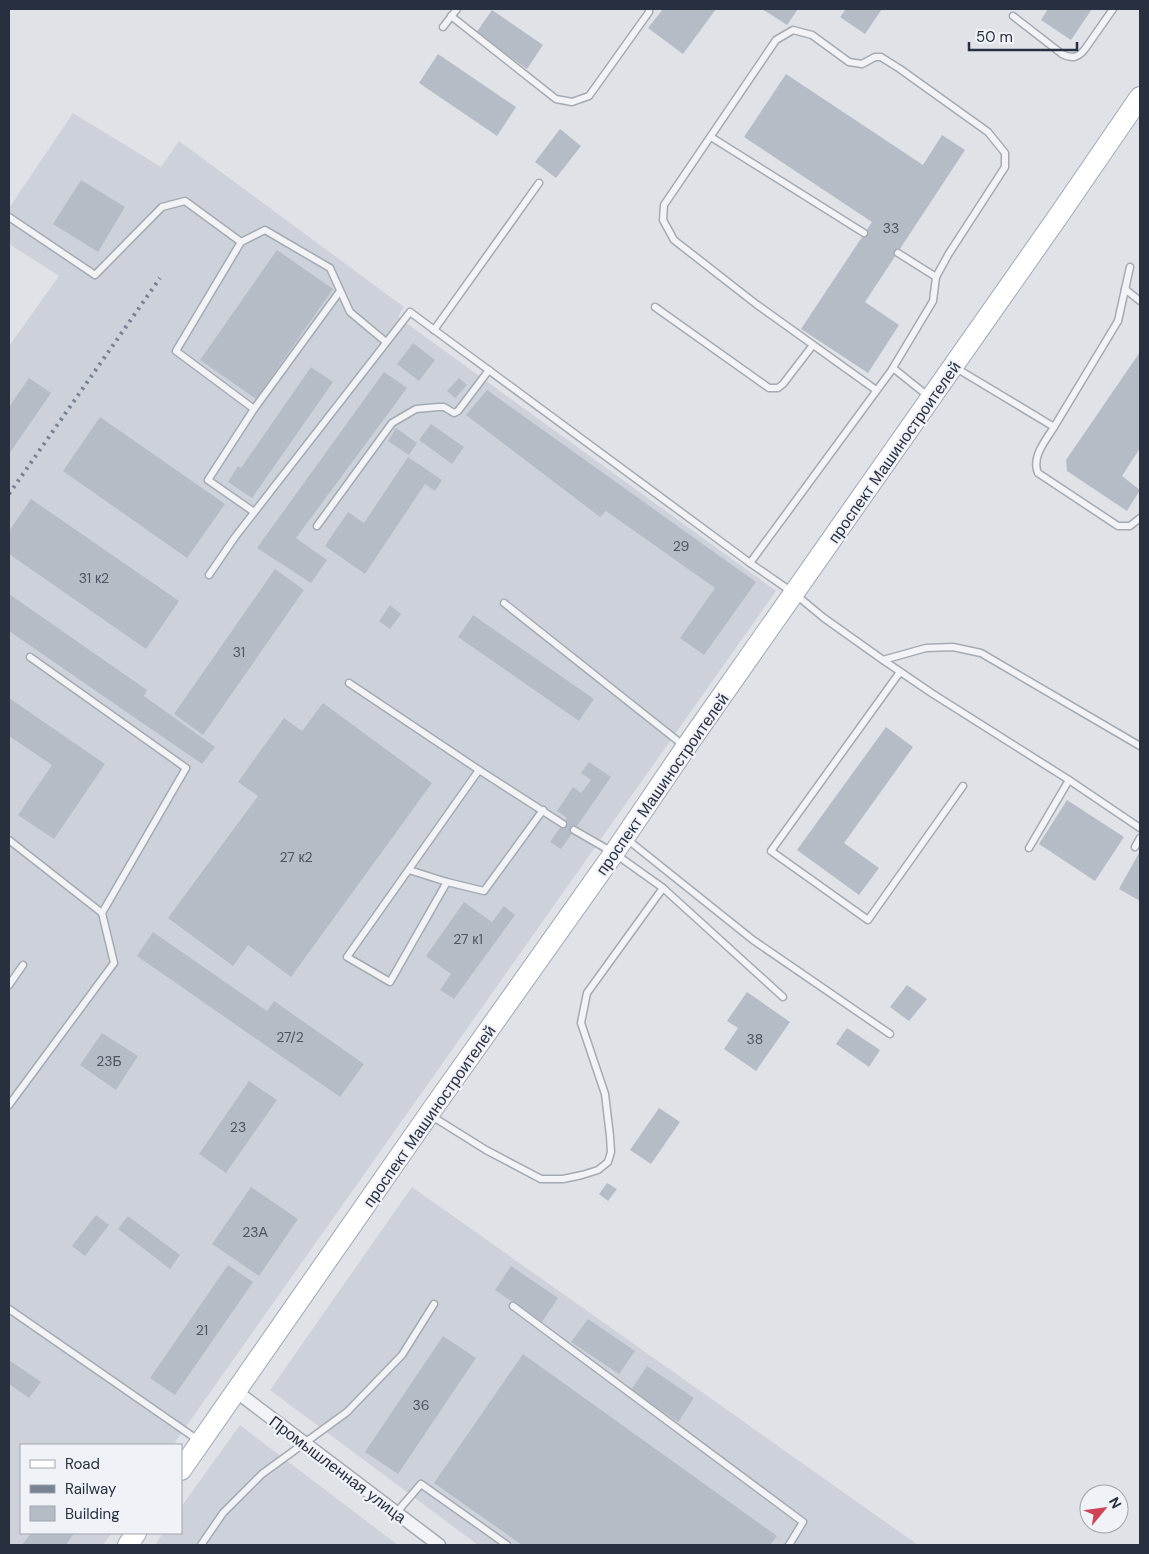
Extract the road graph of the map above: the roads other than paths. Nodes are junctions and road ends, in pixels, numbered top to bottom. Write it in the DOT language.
graph roads {
  1 [pos="457,9"];
  2 [pos="649,9"];
  3 [pos="1113,9"];
  4 [pos="451,16"];
  5 [pos="1013,16"];
  6 [pos="443,27"];
  7 [pos="1140,97"];
  8 [pos="711,137"];
  9 [pos="539,183"];
  10 [pos="9,217"];
  11 [pos="864,233"];
  12 [pos="241,242"];
  13 [pos="898,253"];
  14 [pos="1130,267"];
  15 [pos="936,277"];
  16 [pos="1125,289"];
  17 [pos="340,291"];
  18 [pos="1140,301"];
  19 [pos="655,307"];
  20 [pos="434,330"];
  21 [pos="386,342"];
  22 [pos="813,345"];
  23 [pos="953,367"];
  24 [pos="893,368"];
  25 [pos="489,370"];
  26 [pos="876,390"];
  27 [pos="931,399"];
  28 [pos="254,409"];
  29 [pos="1054,427"];
  30 [pos="254,512"];
  31 [pos="1140,518"];
  32 [pos="317,526"];
  33 [pos="750,564"];
  34 [pos="209,575"];
  35 [pos="795,594"];
  36 [pos="504,604"];
  37 [pos="30,657"];
  38 [pos="883,660"];
  39 [pos="900,672"];
  40 [pos="348,683"];
  41 [pos="1140,746"];
  42 [pos="686,747"];
  43 [pos="479,770"];
  44 [pos="1069,780"];
  45 [pos="963,786"];
  46 [pos="543,810"];
  47 [pos="563,824"];
  48 [pos="1140,828"];
  49 [pos="574,830"];
  50 [pos="1140,838"];
  51 [pos="9,840"];
  52 [pos="619,845"];
  53 [pos="1135,847"];
  54 [pos="1029,848"];
  55 [pos="409,870"];
  56 [pos="447,882"];
  57 [pos="663,888"];
  58 [pos="102,913"];
  59 [pos="23,965"];
  60 [pos="9,985"];
  61 [pos="783,997"];
  62 [pos="890,1034"];
  63 [pos="9,1105"];
  64 [pos="429,1114"];
  65 [pos="434,1304"];
  66 [pos="513,1306"];
  67 [pos="9,1309"];
  68 [pos="237,1392"];
  69 [pos="201,1442"];
  70 [pos="306,1443"];
  71 [pos="182,1469"];
  72 [pos="396,1513"];
  73 [pos="135,1534"];
  74 [pos="128,1545"];
  75 [pos="201,1545"];
  76 [pos="439,1545"];
  77 [pos="507,1545"];
  78 [pos="790,1545"];
  1 -- 4 [label="lane"];
  2 -- 4 [label="lane"];
  3 -- 5 [label="lane"];
  4 -- 6 [label="lane"];
  7 -- 23 [label="main road, проспект Машиностроителей"];
  8 -- 11 [label="lane"];
  8 -- 15 [label="lane"];
  8 -- 22 [label="lane"];
  9 -- 20 [label="lane"];
  10 -- 12 [label="lane"];
  12 -- 17 [label="lane"];
  12 -- 28 [label="lane"];
  13 -- 15 [label="lane"];
  14 -- 16 [label="lane"];
  15 -- 24 [label="lane"];
  16 -- 18 [label="lane"];
  16 -- 29 [label="lane"];
  17 -- 21 [label="lane"];
  17 -- 28 [label="lane"];
  19 -- 22 [label="lane"];
  20 -- 21 [label="lane"];
  20 -- 25 [label="lane"];
  21 -- 30 [label="lane"];
  22 -- 26 [label="lane"];
  23 -- 27 [label="main road, проспект Машиностроителей"];
  23 -- 29 [label="lane"];
  24 -- 26 [label="lane"];
  24 -- 27 [label="lane"];
  25 -- 32 [label="lane"];
  25 -- 33 [label="lane"];
  26 -- 33 [label="lane"];
  27 -- 35 [label="main road, проспект Машиностроителей"];
  28 -- 30 [label="lane"];
  29 -- 31 [label="lane"];
  30 -- 34 [label="lane"];
  33 -- 35 [label="lane"];
  35 -- 38 [label="lane"];
  35 -- 42 [label="main road, проспект Машиностроителей"];
  36 -- 42 [label="lane"];
  37 -- 58 [label="lane"];
  38 -- 39 [label="lane"];
  38 -- 41 [label="lane"];
  39 -- 44 [label="lane"];
  39 -- 45 [label="lane"];
  40 -- 43 [label="lane"];
  42 -- 52 [label="main road, проспект Машиностроителей"];
  43 -- 46 [label="lane"];
  43 -- 55 [label="lane"];
  44 -- 48 [label="lane"];
  44 -- 54 [label="lane"];
  46 -- 47 [label="lane"];
  46 -- 56 [label="lane"];
  49 -- 52 [label="lane"];
  50 -- 53 [label="lane"];
  51 -- 58 [label="lane"];
  52 -- 57 [label="lane"];
  52 -- 62 [label="lane"];
  52 -- 64 [label="main road, проспект Машиностроителей"];
  55 -- 56 [label="lane"];
  55 -- 56 [label="lane"];
  57 -- 61 [label="lane"];
  57 -- 64 [label="lane"];
  58 -- 63 [label="lane"];
  59 -- 60 [label="lane"];
  64 -- 68 [label="main road, проспект Машиностроителей"];
  65 -- 70 [label="lane"];
  66 -- 78 [label="lane"];
  67 -- 69 [label="lane"];
  68 -- 69 [label="main road, проспект Машиностроителей"];
  68 -- 70 [label="street, Промышленная улица"];
  69 -- 71 [label="main road, проспект Машиностроителей"];
  70 -- 72 [label="street, Промышленная улица"];
  70 -- 75 [label="lane"];
  72 -- 76 [label="street, Промышленная улица"];
  72 -- 77 [label="lane"];
  73 -- 74 [label="main road"];
}
